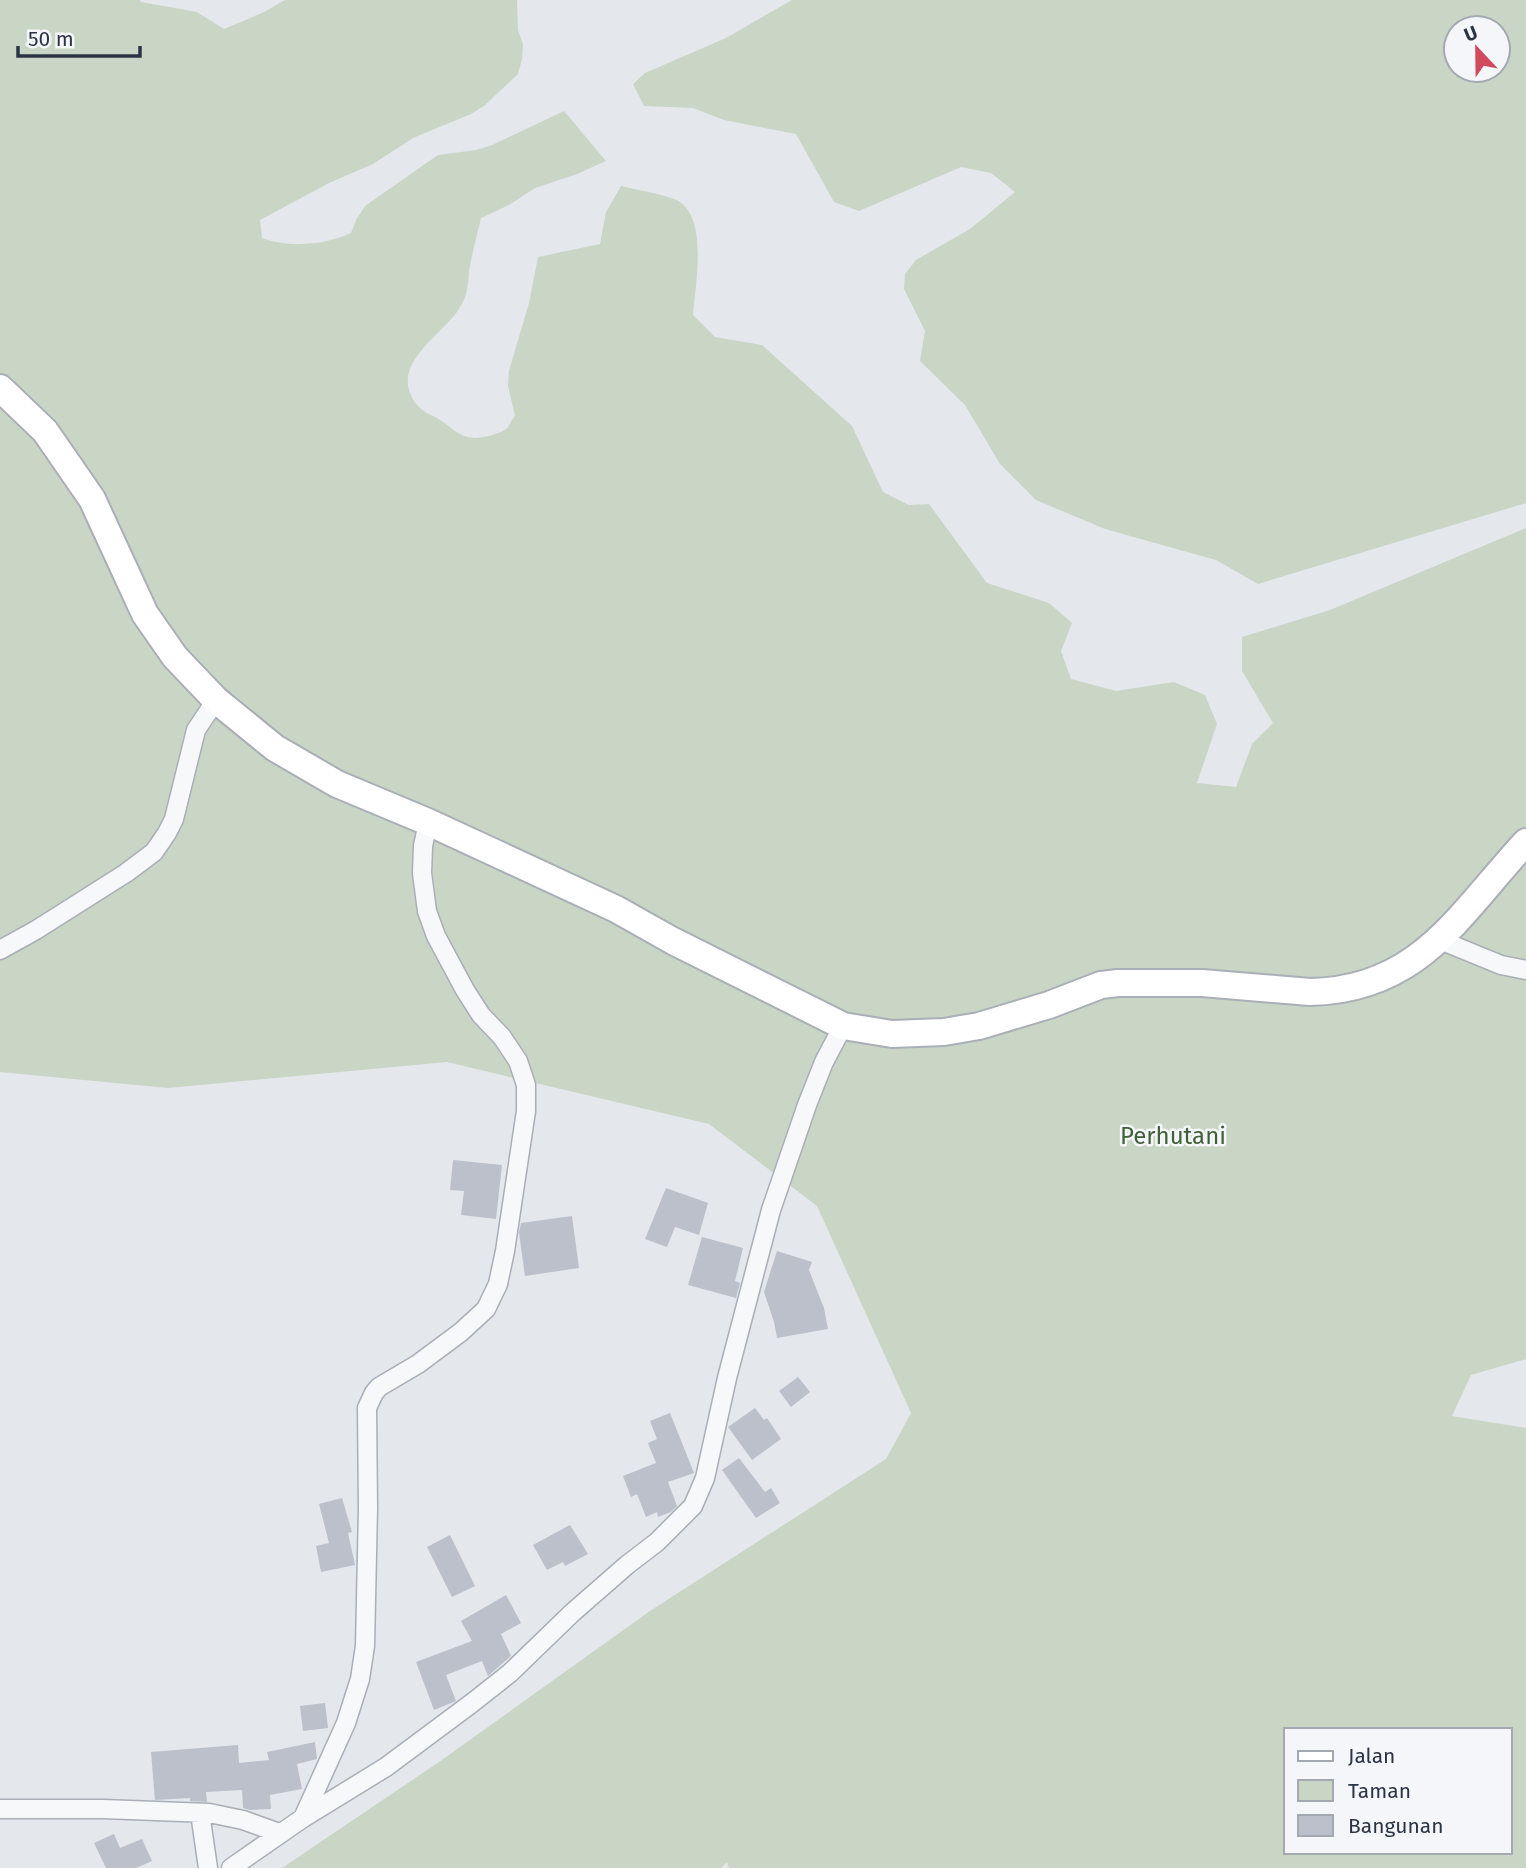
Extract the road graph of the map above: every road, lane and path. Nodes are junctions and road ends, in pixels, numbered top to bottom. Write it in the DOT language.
graph roads {
  1 [pos="0,388"];
  2 [pos="216,700"];
  3 [pos="428,821"];
  4 [pos="1526,842"];
  5 [pos="1440,940"];
  6 [pos="0,950"];
  7 [pos="1526,970"];
  8 [pos="843,1026"];
  9 [pos="0,1809"];
  10 [pos="200,1813"];
  11 [pos="303,1818"];
  12 [pos="279,1833"];
  13 [pos="259,1848"];
  14 [pos="208,1868"];
  15 [pos="231,1868"];
  16 [pos="251,1868"];
  1 -- 2 [label="street"];
  2 -- 3 [label="street"];
  2 -- 6 [label="street"];
  3 -- 8 [label="street"];
  3 -- 11 [label="street"];
  4 -- 5 [label="street"];
  5 -- 7 [label="street"];
  5 -- 8 [label="street"];
  8 -- 11 [label="street"];
  9 -- 10 [label="street"];
  10 -- 12 [label="street"];
  10 -- 14 [label="street"];
  11 -- 12 [label="street"];
  12 -- 13 [label="street"];
  13 -- 15 [label="street"];
  13 -- 16 [label="street"];
}
